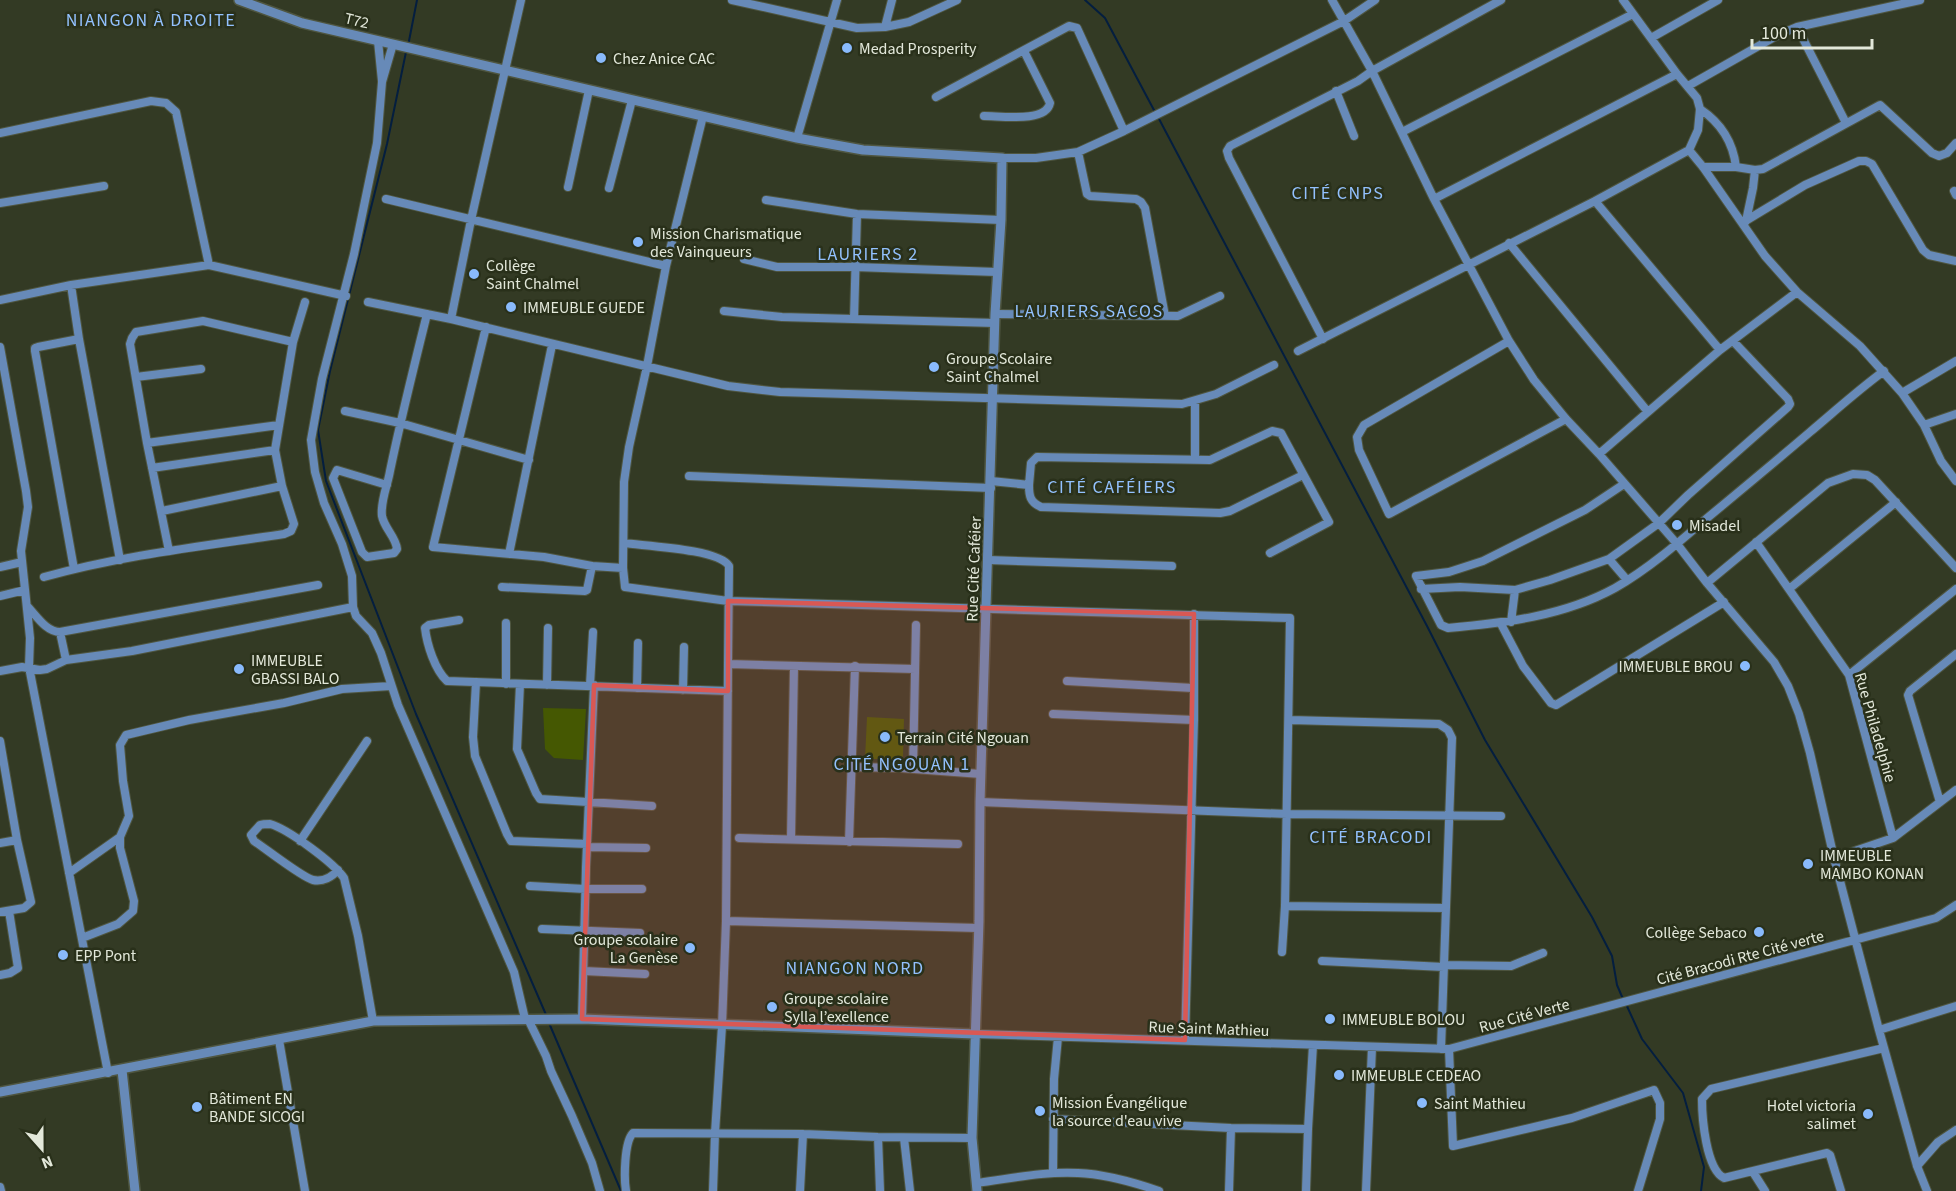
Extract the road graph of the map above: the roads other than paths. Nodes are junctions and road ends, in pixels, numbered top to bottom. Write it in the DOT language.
graph roads {
  1 [pos="239,0"];
  2 [pos="521,0"];
  3 [pos="732,0"];
  4 [pos="837,0"];
  5 [pos="892,0"];
  6 [pos="957,0"];
  7 [pos="1332,0"];
  8 [pos="1375,0"];
  9 [pos="1501,0"];
  10 [pos="1623,0"];
  11 [pos="1718,0"];
  12 [pos="1920,0"];
  13 [pos="258,4"];
  14 [pos="1634,14"];
  15 [pos="1344,21"];
  16 [pos="832,24"];
  17 [pos="885,27"];
  18 [pos="1797,27"];
  19 [pos="1651,38"];
  20 [pos="378,41"];
  21 [pos="396,45"];
  22 [pos="1024,51"];
  23 [pos="505,71"];
  24 [pos="1372,71"];
  25 [pos="1677,74"];
  26 [pos="382,82"];
  27 [pos="1688,86"];
  28 [pos="589,90"];
  29 [pos="1336,91"];
  30 [pos="936,97"];
  31 [pos="632,100"];
  32 [pos="1700,109"];
  33 [pos="703,116"];
  34 [pos="984,116"];
  35 [pos="1846,123"];
  36 [pos="1124,131"];
  37 [pos="1402,132"];
  38 [pos="0,133"];
  39 [pos="1354,136"];
  40 [pos="797,138"];
  41 [pos="1956,143"];
  42 [pos="1689,150"];
  43 [pos="1078,152"];
  44 [pos="1002,158"];
  45 [pos="1703,167"];
  46 [pos="1736,167"];
  47 [pos="1755,170"];
  48 [pos="104,186"];
  49 [pos="567,187"];
  50 [pos="609,188"];
  51 [pos="1434,199"];
  52 [pos="386,200"];
  53 [pos="766,200"];
  54 [pos="1595,201"];
  55 [pos="0,204"];
  56 [pos="857,214"];
  57 [pos="471,220"];
  58 [pos="1001,220"];
  59 [pos="1746,223"];
  60 [pos="1509,243"];
  61 [pos="744,259"];
  62 [pos="1956,261"];
  63 [pos="1469,264"];
  64 [pos="209,265"];
  65 [pos="666,266"];
  66 [pos="855,267"];
  67 [pos="997,272"];
  68 [pos="71,285"];
  69 [pos="1797,292"];
  70 [pos="346,296"];
  71 [pos="1220,296"];
  72 [pos="0,300"];
  73 [pos="305,302"];
  74 [pos="368,302"];
  75 [pos="724,311"];
  76 [pos="427,314"];
  77 [pos="1165,316"];
  78 [pos="995,318"];
  79 [pos="451,319"];
  80 [pos="854,319"];
  81 [pos="486,327"];
  82 [pos="79,339"];
  83 [pos="1323,339"];
  84 [pos="1509,340"];
  85 [pos="1733,340"];
  86 [pos="293,342"];
  87 [pos="552,345"];
  88 [pos="0,348"];
  89 [pos="1720,350"];
  90 [pos="1298,351"];
  91 [pos="1956,362"];
  92 [pos="1274,365"];
  93 [pos="647,366"];
  94 [pos="201,369"];
  95 [pos="1884,371"];
  96 [pos="136,377"];
  97 [pos="1902,393"];
  98 [pos="993,399"];
  99 [pos="1195,402"];
  100 [pos="345,411"];
  101 [pos="1648,411"];
  102 [pos="1956,414"];
  103 [pos="1566,419"];
  104 [pos="400,423"];
  105 [pos="1924,425"];
  106 [pos="279,426"];
  107 [pos="459,441"];
  108 [pos="147,443"];
  109 [pos="274,450"];
  110 [pos="1599,454"];
  111 [pos="1195,459"];
  112 [pos="529,460"];
  113 [pos="152,468"];
  114 [pos="1303,475"];
  115 [pos="689,476"];
  116 [pos="1956,482"];
  117 [pos="1624,484"];
  118 [pos="387,485"];
  119 [pos="991,485"];
  120 [pos="1029,485"];
  121 [pos="282,486"];
  122 [pos="1896,502"];
  123 [pos="162,511"];
  124 [pos="1659,523"];
  125 [pos="1756,542"];
  126 [pos="624,543"];
  127 [pos="1677,544"];
  128 [pos="169,551"];
  129 [pos="1270,553"];
  130 [pos="509,554"];
  131 [pos="1609,559"];
  132 [pos="120,560"];
  133 [pos="988,560"];
  134 [pos="22,562"];
  135 [pos="592,566"];
  136 [pos="1172,566"];
  137 [pos="0,567"];
  138 [pos="623,568"];
  139 [pos="1956,568"];
  140 [pos="74,569"];
  141 [pos="44,577"];
  142 [pos="1627,580"];
  143 [pos="1707,583"];
  144 [pos="318,585"];
  145 [pos="502,587"];
  146 [pos="1421,589"];
  147 [pos="1789,589"];
  148 [pos="1956,589"];
  149 [pos="1515,590"];
  150 [pos="25,591"];
  151 [pos="0,596"];
  152 [pos="728,601"];
  153 [pos="1724,602"];
  154 [pos="27,606"];
  155 [pos="353,607"];
  156 [pos="986,608"];
  157 [pos="1194,614"];
  158 [pos="459,620"];
  159 [pos="1511,622"];
  160 [pos="506,623"];
  161 [pos="1501,624"];
  162 [pos="916,625"];
  163 [pos="548,628"];
  164 [pos="60,632"];
  165 [pos="593,632"];
  166 [pos="638,643"];
  167 [pos="684,647"];
  168 [pos="1956,654"];
  169 [pos="66,660"];
  170 [pos="728,664"];
  171 [pos="794,666"];
  172 [pos="855,666"];
  173 [pos="29,667"];
  174 [pos="915,669"];
  175 [pos="0,671"];
  176 [pos="1849,675"];
  177 [pos="1067,681"];
  178 [pos="476,682"];
  179 [pos="506,684"];
  180 [pos="520,684"];
  181 [pos="547,685"];
  182 [pos="592,685"];
  183 [pos="391,686"];
  184 [pos="638,688"];
  185 [pos="1193,688"];
  186 [pos="683,690"];
  187 [pos="728,691"];
  188 [pos="1053,714"];
  189 [pos="1194,720"];
  190 [pos="1290,720"];
  191 [pos="0,741"];
  192 [pos="367,741"];
  193 [pos="853,767"];
  194 [pos="914,769"];
  195 [pos="981,774"];
  196 [pos="1956,790"];
  197 [pos="9,797"];
  198 [pos="0,799"];
  199 [pos="588,802"];
  200 [pos="980,802"];
  201 [pos="1940,802"];
  202 [pos="652,806"];
  203 [pos="1192,809"];
  204 [pos="1287,814"];
  205 [pos="1450,816"];
  206 [pos="1501,816"];
  207 [pos="120,837"];
  208 [pos="739,838"];
  209 [pos="1893,838"];
  210 [pos="17,840"];
  211 [pos="790,840"];
  212 [pos="300,841"];
  213 [pos="849,842"];
  214 [pos="0,843"];
  215 [pos="958,844"];
  216 [pos="587,846"];
  217 [pos="646,848"];
  218 [pos="1834,858"];
  219 [pos="338,870"];
  220 [pos="69,873"];
  221 [pos="530,886"];
  222 [pos="585,889"];
  223 [pos="642,889"];
  224 [pos="1956,905"];
  225 [pos="1285,906"];
  226 [pos="1446,908"];
  227 [pos="9,910"];
  228 [pos="0,912"];
  229 [pos="726,921"];
  230 [pos="978,928"];
  231 [pos="542,929"];
  232 [pos="584,931"];
  233 [pos="640,933"];
  234 [pos="82,938"];
  235 [pos="1856,940"];
  236 [pos="1282,952"];
  237 [pos="1543,953"];
  238 [pos="1322,961"];
  239 [pos="1444,966"];
  240 [pos="584,971"];
  241 [pos="645,974"];
  242 [pos="0,975"];
  243 [pos="1615,1005"];
  244 [pos="1956,1006"];
  245 [pos="527,1019"];
  246 [pos="582,1019"];
  247 [pos="373,1021"];
  248 [pos="722,1026"];
  249 [pos="1879,1030"];
  250 [pos="975,1034"];
  251 [pos="1058,1037"];
  252 [pos="1185,1040"];
  253 [pos="279,1041"];
  254 [pos="1313,1045"];
  255 [pos="1372,1047"];
  256 [pos="1884,1048"];
  257 [pos="1445,1049"];
  258 [pos="122,1070"];
  259 [pos="108,1072"];
  260 [pos="0,1092"];
  261 [pos="1053,1119"];
  262 [pos="1231,1128"];
  263 [pos="1308,1129"];
  264 [pos="1956,1131"];
  265 [pos="715,1133"];
  266 [pos="803,1134"];
  267 [pos="878,1137"];
  268 [pos="904,1138"];
  269 [pos="972,1138"];
  270 [pos="1917,1166"];
  271 [pos="1753,1172"];
  272 [pos="1053,1173"];
  273 [pos="976,1187"];
  274 [pos="135,1191"];
  275 [pos="305,1191"];
  276 [pos="600,1191"];
  277 [pos="626,1191"];
  278 [pos="713,1191"];
  279 [pos="800,1191"];
  280 [pos="880,1191"];
  281 [pos="910,1191"];
  282 [pos="1159,1191"];
  283 [pos="1229,1191"];
  284 [pos="1306,1191"];
  285 [pos="1366,1191"];
  286 [pos="1638,1191"];
  287 [pos="1766,1191"];
  288 [pos="1841,1191"];
  289 [pos="1927,1191"];
  1 -- 13 [label="street, T72"];
  2 -- 23 [label="street"];
  3 -- 16 [label="street"];
  4 -- 16 [label="street"];
  5 -- 17 [label="street"];
  6 -- 17 [label="street"];
  7 -- 15 [label="street"];
  8 -- 15 [label="street"];
  9 -- 24 [label="street"];
  10 -- 14 [label="street"];
  11 -- 19 [label="street"];
  12 -- 18 [label="street"];
  13 -- 20 [label="street, T72"];
  14 -- 19 [label="street"];
  14 -- 37 [label="street"];
  15 -- 24 [label="street"];
  15 -- 36 [label="street"];
  16 -- 17 [label="street"];
  16 -- 40 [label="street"];
  18 -- 27 [label="street"];
  18 -- 35 [label="street"];
  19 -- 25 [label="street"];
  20 -- 21 [label="street, T72"];
  20 -- 26 [label="street"];
  21 -- 23 [label="street, T72"];
  21 -- 26 [label="street"];
  22 -- 30 [label="street"];
  22 -- 34 [label="street"];
  22 -- 36 [label="street"];
  23 -- 28 [label="street, T72"];
  23 -- 57 [label="street"];
  24 -- 29 [label="street"];
  24 -- 37 [label="street"];
  25 -- 27 [label="street"];
  25 -- 51 [label="street"];
  26 -- 70 [label="street"];
  27 -- 32 [label="street"];
  28 -- 31 [label="street, T72"];
  28 -- 49 [label="street"];
  29 -- 39 [label="street"];
  29 -- 83 [label="street"];
  31 -- 33 [label="street, T72"];
  31 -- 50 [label="street"];
  32 -- 42 [label="street"];
  32 -- 46 [label="street"];
  33 -- 40 [label="street, T72"];
  33 -- 65 [label="street"];
  35 -- 41 [label="street"];
  35 -- 47 [label="street"];
  36 -- 43 [label="street"];
  37 -- 51 [label="street"];
  38 -- 64 [label="street"];
  40 -- 44 [label="street, T72"];
  42 -- 45 [label="street"];
  42 -- 54 [label="street"];
  43 -- 44 [label="street"];
  43 -- 77 [label="street"];
  44 -- 58 [label="street, Rue Cité Caféier"];
  45 -- 46 [label="street"];
  45 -- 59 [label="street"];
  46 -- 47 [label="street"];
  47 -- 59 [label="street"];
  48 -- 55 [label="street"];
  51 -- 63 [label="street"];
  52 -- 57 [label="street"];
  53 -- 56 [label="street"];
  54 -- 60 [label="street"];
  54 -- 89 [label="street"];
  56 -- 58 [label="street"];
  56 -- 66 [label="street"];
  57 -- 65 [label="street"];
  57 -- 79 [label="street"];
  58 -- 67 [label="street, Rue Cité Caféier"];
  59 -- 62 [label="street"];
  59 -- 69 [label="street"];
  60 -- 63 [label="street"];
  60 -- 101 [label="street"];
  61 -- 66 [label="street"];
  63 -- 83 [label="street"];
  63 -- 84 [label="street"];
  64 -- 68 [label="street"];
  64 -- 70 [label="street"];
  65 -- 93 [label="street"];
  66 -- 67 [label="street"];
  66 -- 80 [label="street"];
  67 -- 78 [label="street, Rue Cité Caféier"];
  68 -- 72 [label="street"];
  68 -- 82 [label="street"];
  69 -- 85 [label="street"];
  69 -- 95 [label="street"];
  70 -- 155 [label="street"];
  71 -- 77 [label="street"];
  73 -- 86 [label="street"];
  74 -- 76 [label="street"];
  75 -- 80 [label="street"];
  76 -- 79 [label="street"];
  76 -- 104 [label="street"];
  77 -- 78 [label="street"];
  78 -- 80 [label="street"];
  78 -- 98 [label="street, Rue Cité Caféier"];
  79 -- 81 [label="street"];
  81 -- 87 [label="street"];
  81 -- 107 [label="street"];
  82 -- 132 [label="street"];
  82 -- 140 [label="street"];
  83 -- 90 [label="street"];
  84 -- 103 [label="street"];
  84 -- 103 [label="street"];
  85 -- 89 [label="street"];
  85 -- 124 [label="street"];
  86 -- 96 [label="street"];
  86 -- 106 [label="street"];
  87 -- 93 [label="street"];
  87 -- 112 [label="street"];
  88 -- 134 [label="street"];
  89 -- 101 [label="street"];
  91 -- 97 [label="street"];
  92 -- 99 [label="street"];
  93 -- 98 [label="street"];
  93 -- 126 [label="street"];
  94 -- 96 [label="street"];
  95 -- 97 [label="street"];
  95 -- 127 [label="street"];
  96 -- 108 [label="street"];
  97 -- 105 [label="street"];
  98 -- 99 [label="street"];
  98 -- 119 [label="street, Rue Cité Caféier"];
  99 -- 111 [label="street"];
  100 -- 104 [label="street"];
  101 -- 110 [label="street"];
  102 -- 105 [label="street"];
  103 -- 110 [label="street"];
  104 -- 107 [label="street"];
  104 -- 118 [label="street"];
  105 -- 116 [label="street"];
  106 -- 108 [label="street"];
  106 -- 109 [label="street"];
  107 -- 112 [label="street"];
  107 -- 130 [label="street"];
  108 -- 113 [label="street"];
  109 -- 113 [label="street"];
  109 -- 121 [label="street"];
  110 -- 117 [label="street"];
  111 -- 114 [label="street"];
  111 -- 120 [label="street"];
  112 -- 130 [label="street"];
  113 -- 123 [label="street"];
  114 -- 120 [label="street"];
  114 -- 129 [label="street"];
  115 -- 119 [label="street"];
  117 -- 124 [label="street"];
  117 -- 146 [label="street"];
  118 -- 118 [label="street"];
  119 -- 120 [label="street"];
  119 -- 133 [label="street, Rue Cité Caféier"];
  121 -- 123 [label="street"];
  121 -- 128 [label="street"];
  122 -- 125 [label="street"];
  122 -- 139 [label="street"];
  122 -- 147 [label="street"];
  123 -- 128 [label="street"];
  124 -- 127 [label="street"];
  124 -- 131 [label="street"];
  125 -- 143 [label="street"];
  125 -- 147 [label="street, Rue Philadelphie"];
  126 -- 138 [label="street"];
  126 -- 152 [label="street"];
  127 -- 142 [label="street"];
  127 -- 143 [label="street"];
  128 -- 132 [label="street"];
  130 -- 135 [label="street"];
  131 -- 142 [label="street"];
  131 -- 149 [label="street"];
  132 -- 140 [label="street"];
  133 -- 136 [label="street"];
  133 -- 156 [label="street, Rue Cité Caféier"];
  134 -- 137 [label="street"];
  134 -- 150 [label="street"];
  135 -- 138 [label="street"];
  135 -- 145 [label="street"];
  138 -- 152 [label="street"];
  140 -- 141 [label="street"];
  142 -- 159 [label="street"];
  143 -- 153 [label="street"];
  144 -- 164 [label="street"];
  146 -- 149 [label="street"];
  146 -- 161 [label="street"];
  147 -- 176 [label="street, Rue Philadelphie"];
  148 -- 176 [label="street"];
  149 -- 159 [label="street"];
  150 -- 151 [label="street"];
  150 -- 154 [label="street"];
  152 -- 156 [label="street"];
  152 -- 170 [label="street"];
  153 -- 161 [label="street"];
  153 -- 218 [label="street"];
  154 -- 164 [label="street"];
  154 -- 173 [label="street"];
  155 -- 169 [label="street"];
  155 -- 183 [label="street"];
  156 -- 157 [label="street"];
  156 -- 195 [label="street, Rue Cité Caféier"];
  157 -- 185 [label="street"];
  157 -- 190 [label="street"];
  158 -- 178 [label="street"];
  159 -- 161 [label="street"];
  160 -- 179 [label="street"];
  162 -- 174 [label="street"];
  163 -- 181 [label="street"];
  164 -- 169 [label="street"];
  165 -- 182 [label="street"];
  166 -- 184 [label="street"];
  167 -- 186 [label="street"];
  168 -- 201 [label="street"];
  169 -- 173 [label="street"];
  170 -- 171 [label="street"];
  170 -- 187 [label="street"];
  171 -- 172 [label="street"];
  171 -- 211 [label="street"];
  172 -- 174 [label="street"];
  172 -- 193 [label="street"];
  173 -- 175 [label="street"];
  173 -- 220 [label="street"];
  174 -- 194 [label="street"];
  176 -- 209 [label="street, Rue Philadelphie"];
  177 -- 185 [label="street"];
  178 -- 179 [label="street"];
  178 -- 216 [label="street"];
  179 -- 180 [label="street"];
  180 -- 181 [label="street"];
  180 -- 199 [label="street"];
  181 -- 182 [label="street"];
  182 -- 184 [label="street"];
  182 -- 199 [label="street"];
  183 -- 207 [label="street"];
  183 -- 245 [label="street"];
  184 -- 186 [label="street"];
  185 -- 189 [label="street"];
  186 -- 187 [label="street"];
  187 -- 229 [label="street"];
  188 -- 189 [label="street"];
  189 -- 203 [label="street"];
  190 -- 204 [label="street"];
  190 -- 205 [label="street"];
  191 -- 197 [label="street"];
  192 -- 212 [label="street"];
  193 -- 194 [label="street"];
  193 -- 213 [label="street"];
  194 -- 195 [label="street"];
  195 -- 200 [label="street, Rue Cité Caféier"];
  196 -- 201 [label="street"];
  197 -- 198 [label="street"];
  197 -- 210 [label="street"];
  199 -- 202 [label="street"];
  199 -- 216 [label="street"];
  200 -- 203 [label="street"];
  200 -- 230 [label="street, Rue Cité Caféier"];
  201 -- 209 [label="street"];
  203 -- 204 [label="street"];
  203 -- 252 [label="street"];
  204 -- 205 [label="street"];
  204 -- 225 [label="street"];
  205 -- 206 [label="street"];
  205 -- 226 [label="street"];
  207 -- 220 [label="street"];
  207 -- 234 [label="street"];
  208 -- 211 [label="street"];
  209 -- 218 [label="street"];
  210 -- 214 [label="street"];
  210 -- 227 [label="street"];
  211 -- 213 [label="street"];
  212 -- 219 [label="street"];
  212 -- 219 [label="street"];
  213 -- 215 [label="street"];
  216 -- 217 [label="street"];
  216 -- 222 [label="street"];
  218 -- 235 [label="street"];
  219 -- 247 [label="street"];
  220 -- 234 [label="street"];
  221 -- 222 [label="street"];
  222 -- 223 [label="street"];
  222 -- 232 [label="street"];
  224 -- 235 [label="street, Cité Bracodi Rte Cité verte"];
  225 -- 226 [label="street"];
  225 -- 236 [label="street"];
  226 -- 239 [label="street"];
  227 -- 228 [label="street"];
  227 -- 242 [label="street"];
  229 -- 230 [label="street"];
  229 -- 248 [label="street"];
  230 -- 250 [label="street, Rue Cité Caféier"];
  231 -- 232 [label="street"];
  232 -- 233 [label="street"];
  232 -- 240 [label="street"];
  234 -- 259 [label="street"];
  235 -- 243 [label="street, Cité Bracodi Rte Cité verte"];
  235 -- 249 [label="street"];
  237 -- 239 [label="street"];
  238 -- 239 [label="street"];
  239 -- 257 [label="street"];
  240 -- 241 [label="street"];
  240 -- 246 [label="street"];
  243 -- 257 [label="street, Rue Cité Verte"];
  244 -- 249 [label="street"];
  245 -- 246 [label="street"];
  245 -- 247 [label="street"];
  245 -- 276 [label="street"];
  246 -- 248 [label="street"];
  247 -- 253 [label="street"];
  248 -- 250 [label="street"];
  248 -- 265 [label="street"];
  249 -- 256 [label="street"];
  250 -- 251 [label="street, Rue Saint Mathieu"];
  250 -- 269 [label="street, Rue Cité Caféier"];
  251 -- 252 [label="street, Rue Saint Mathieu"];
  251 -- 261 [label="street"];
  252 -- 254 [label="street, Rue Saint Mathieu"];
  253 -- 258 [label="street"];
  253 -- 275 [label="street"];
  254 -- 255 [label="street, Rue Saint Mathieu"];
  254 -- 263 [label="street"];
  255 -- 257 [label="street, Rue Saint Mathieu"];
  255 -- 285 [label="street"];
  256 -- 270 [label="street"];
  256 -- 271 [label="street"];
  257 -- 286 [label="street"];
  258 -- 259 [label="street"];
  258 -- 274 [label="street"];
  259 -- 260 [label="street"];
  261 -- 262 [label="street"];
  261 -- 272 [label="street"];
  262 -- 263 [label="street"];
  262 -- 283 [label="street"];
  263 -- 284 [label="street"];
  264 -- 270 [label="street"];
  265 -- 266 [label="street"];
  265 -- 277 [label="street"];
  265 -- 278 [label="street"];
  266 -- 267 [label="street"];
  266 -- 279 [label="street"];
  267 -- 268 [label="street"];
  267 -- 280 [label="street"];
  268 -- 269 [label="street"];
  268 -- 281 [label="street"];
  269 -- 273 [label="street, Rue Cité Caféier"];
  270 -- 289 [label="street"];
  271 -- 287 [label="street"];
  271 -- 288 [label="street"];
  272 -- 273 [label="street"];
  272 -- 282 [label="street"];
}
